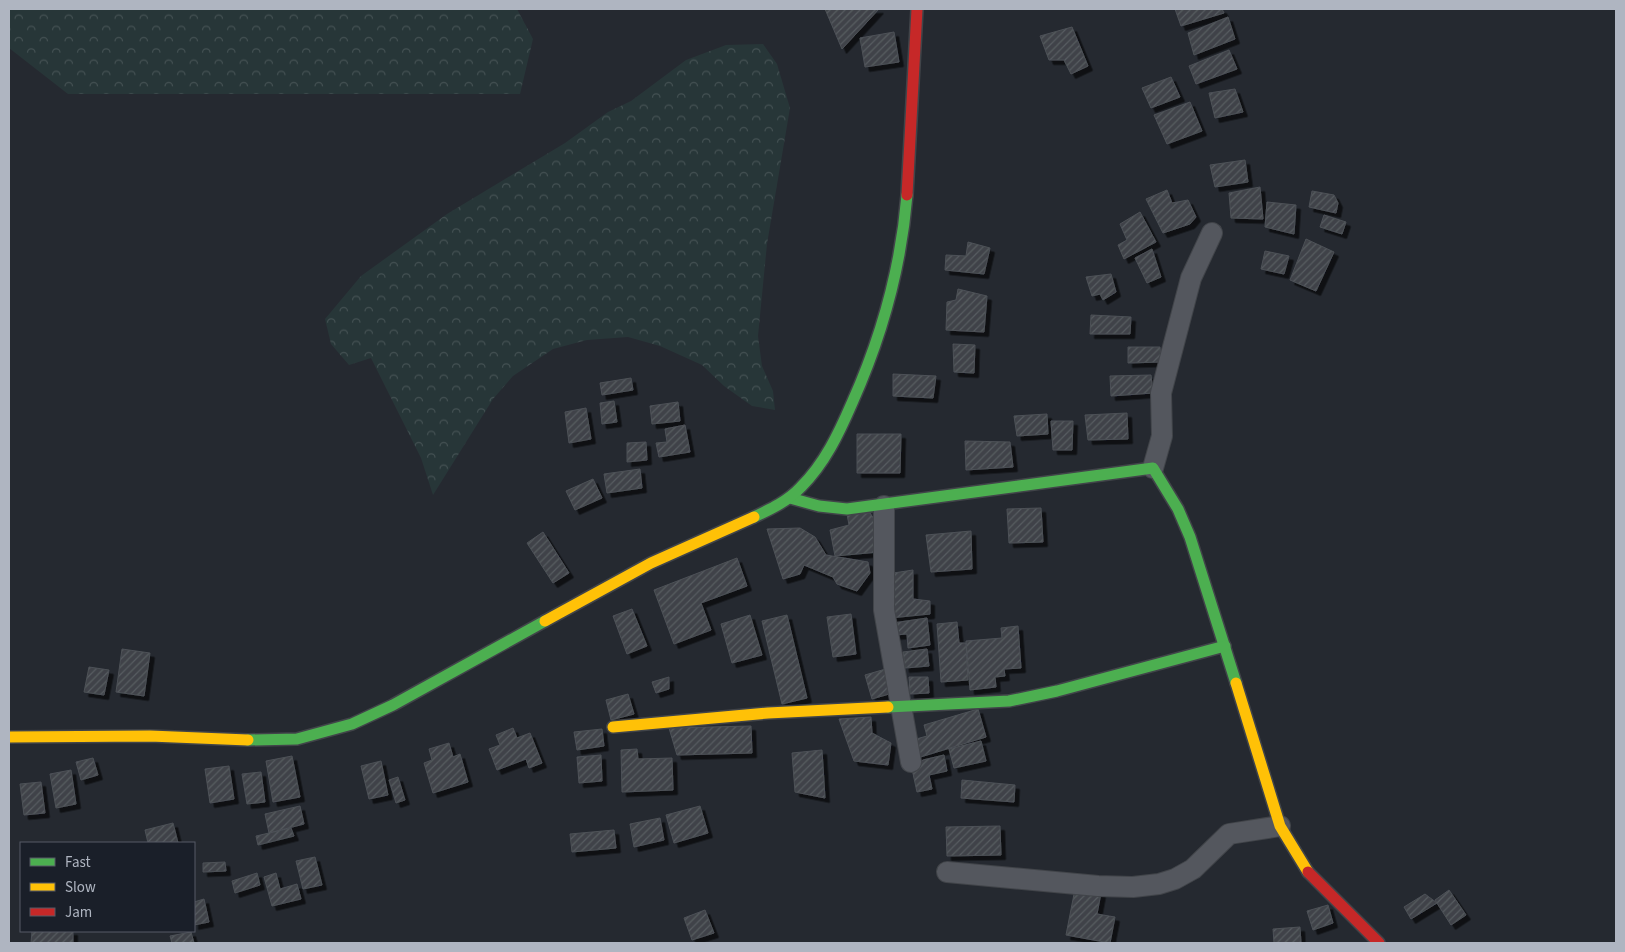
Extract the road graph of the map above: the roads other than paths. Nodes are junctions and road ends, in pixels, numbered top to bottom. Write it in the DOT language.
graph roads {
  1 [pos="917,9"];
  2 [pos="1212,233"];
  3 [pos="1153,468"];
  4 [pos="790,498"];
  5 [pos="884,506"];
  6 [pos="1225,646"];
  7 [pos="900,706"];
  8 [pos="613,727"];
  9 [pos="9,737"];
  10 [pos="911,762"];
  11 [pos="1280,826"];
  12 [pos="947,872"];
  13 [pos="1378,943"];
  1 -- 4 [label="street"];
  2 -- 3 [label="street"];
  3 -- 5 [label="street"];
  3 -- 6 [label="street"];
  4 -- 5 [label="street"];
  4 -- 9 [label="street"];
  5 -- 7 [label="street"];
  6 -- 7 [label="street"];
  6 -- 11 [label="street"];
  7 -- 8 [label="street"];
  7 -- 10 [label="street"];
  11 -- 12 [label="street"];
  11 -- 13 [label="street"];
}
